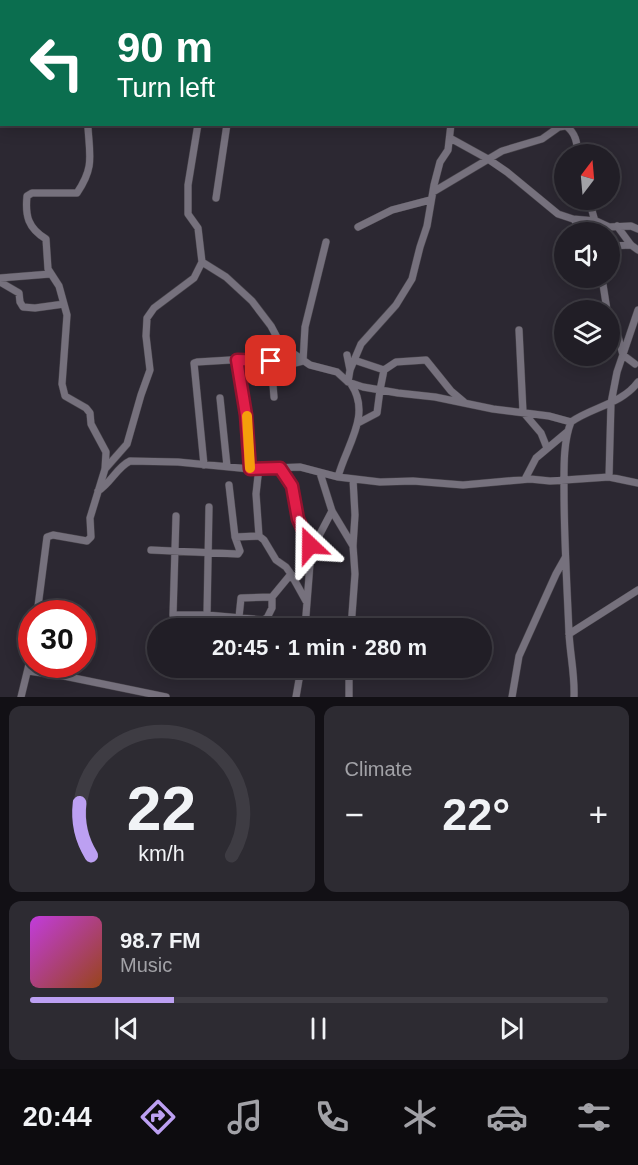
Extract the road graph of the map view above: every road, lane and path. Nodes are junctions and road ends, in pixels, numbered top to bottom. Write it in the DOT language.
graph roads {
  1 [pos="198,126"];
  2 [pos="227,126"];
  3 [pos="451,126"];
  4 [pos="88,128"];
  5 [pos="450,138"];
  6 [pos="577,144"];
  7 [pos="488,159"];
  8 [pos="432,196"];
  9 [pos="216,198"];
  10 [pos="591,210"];
  11 [pos="573,219"];
  12 [pos="596,221"];
  13 [pos="576,222"];
  14 [pos="358,228"];
  15 [pos="620,228"];
  16 [pos="638,228"];
  17 [pos="620,237"];
  18 [pos="326,242"];
  19 [pos="620,247"];
  20 [pos="635,248"];
  21 [pos="202,262"];
  22 [pos="50,274"];
  23 [pos="0,280"];
  24 [pos="64,304"];
  25 [pos="638,310"];
  26 [pos="519,330"];
  27 [pos="620,346"];
  28 [pos="622,354"];
  29 [pos="237,360"];
  30 [pos="271,361"];
  31 [pos="303,361"];
  32 [pos="353,364"];
  33 [pos="636,364"];
  34 [pos="384,370"];
  35 [pos="617,372"];
  36 [pos="349,382"];
  37 [pos="637,385"];
  38 [pos="359,389"];
  39 [pos="380,390"];
  40 [pos="274,397"];
  41 [pos="220,398"];
  42 [pos="465,403"];
  43 [pos="611,403"];
  44 [pos="360,412"];
  45 [pos="523,412"];
  46 [pos="366,420"];
  47 [pos="570,422"];
  48 [pos="358,423"];
  49 [pos="567,432"];
  50 [pos="547,448"];
  51 [pos="204,465"];
  52 [pos="227,466"];
  53 [pos="259,468"];
  54 [pos="280,468"];
  55 [pos="105,469"];
  56 [pos="250,469"];
  57 [pos="320,473"];
  58 [pos="338,477"];
  59 [pos="609,477"];
  60 [pos="353,479"];
  61 [pos="525,479"];
  62 [pos="564,480"];
  63 [pos="638,483"];
  64 [pos="229,485"];
  65 [pos="98,491"];
  66 [pos="208,507"];
  67 [pos="332,511"];
  68 [pos="176,516"];
  69 [pos="259,536"];
  70 [pos="235,537"];
  71 [pos="353,546"];
  72 [pos="151,550"];
  73 [pos="311,551"];
  74 [pos="176,552"];
  75 [pos="208,553"];
  76 [pos="565,558"];
  77 [pos="291,574"];
  78 [pos="638,590"];
  79 [pos="272,597"];
  80 [pos="39,600"];
  81 [pos="306,601"];
  82 [pos="207,615"];
  83 [pos="239,617"];
  84 [pos="305,618"];
  85 [pos="352,618"];
  86 [pos="569,634"];
  87 [pos="26,678"];
  88 [pos="74,678"];
  89 [pos="299,678"];
  90 [pos="350,678"];
  91 [pos="21,697"];
  92 [pos="166,697"];
  93 [pos="296,697"];
  94 [pos="350,697"];
  95 [pos="512,697"];
  96 [pos="574,697"];
  1 -- 21 [label="street"];
  2 -- 9 [label="street"];
  3 -- 5 [label="street"];
  4 -- 22 [label="street"];
  5 -- 7 [label="street"];
  5 -- 8 [label="street"];
  6 -- 7 [label="street"];
  7 -- 8 [label="street"];
  7 -- 11 [label="street"];
  8 -- 14 [label="street"];
  8 -- 32 [label="street"];
  10 -- 12 [label="street"];
  11 -- 12 [label="street"];
  11 -- 13 [label="street"];
  15 -- 16 [label="street"];
  17 -- 20 [label="street"];
  18 -- 31 [label="street"];
  19 -- 20 [label="street"];
  21 -- 31 [label="street"];
  21 -- 55 [label="street"];
  22 -- 23 [label="street"];
  22 -- 24 [label="street"];
  23 -- 24 [label="street"];
  24 -- 55 [label="street"];
  25 -- 28 [label="street"];
  26 -- 45 [label="street"];
  27 -- 28 [label="street"];
  28 -- 33 [label="street"];
  28 -- 35 [label="street"];
  29 -- 30 [label="street"];
  29 -- 51 [label="street"];
  29 -- 56 [label="street"];
  30 -- 31 [label="street"];
  30 -- 40 [label="street"];
  31 -- 36 [label="street"];
  32 -- 34 [label="street"];
  32 -- 36 [label="street"];
  33 -- 35 [label="street"];
  34 -- 39 [label="street"];
  34 -- 42 [label="street"];
  35 -- 43 [label="street"];
  36 -- 38 [label="street"];
  37 -- 43 [label="street"];
  38 -- 39 [label="street"];
  38 -- 44 [label="street"];
  39 -- 42 [label="street"];
  39 -- 46 [label="street"];
  41 -- 52 [label="street"];
  42 -- 45 [label="street"];
  43 -- 47 [label="street"];
  43 -- 59 [label="street"];
  44 -- 46 [label="street"];
  44 -- 48 [label="street"];
  45 -- 47 [label="street"];
  45 -- 50 [label="street"];
  46 -- 48 [label="street"];
  47 -- 49 [label="street"];
  48 -- 58 [label="street"];
  49 -- 50 [label="street"];
  49 -- 62 [label="street"];
  50 -- 61 [label="street"];
  51 -- 52 [label="street"];
  51 -- 65 [label="street"];
  52 -- 56 [label="street"];
  53 -- 54 [label="street"];
  53 -- 56 [label="street"];
  53 -- 69 [label="street"];
  54 -- 57 [label="street"];
  54 -- 73 [label="street"];
  55 -- 65 [label="street"];
  57 -- 58 [label="street"];
  57 -- 67 [label="street"];
  58 -- 60 [label="street"];
  59 -- 62 [label="street"];
  59 -- 63 [label="street"];
  60 -- 61 [label="street"];
  60 -- 71 [label="street"];
  61 -- 62 [label="street"];
  62 -- 76 [label="street"];
  64 -- 70 [label="street"];
  65 -- 80 [label="street"];
  66 -- 75 [label="street"];
  67 -- 71 [label="street"];
  67 -- 73 [label="street"];
  68 -- 74 [label="street"];
  69 -- 70 [label="street"];
  69 -- 77 [label="street"];
  70 -- 75 [label="street"];
  71 -- 85 [label="street"];
  72 -- 74 [label="street"];
  73 -- 81 [label="street"];
  74 -- 75 [label="street"];
  74 -- 82 [label="street"];
  75 -- 82 [label="street"];
  76 -- 86 [label="street"];
  76 -- 95 [label="street"];
  77 -- 79 [label="street"];
  77 -- 81 [label="street"];
  78 -- 86 [label="street"];
  79 -- 83 [label="street"];
  79 -- 83 [label="street"];
  81 -- 84 [label="street"];
  82 -- 83 [label="street"];
  86 -- 96 [label="street"];
  87 -- 91 [label="street"];
  88 -- 92 [label="street"];
  89 -- 93 [label="street"];
  90 -- 94 [label="street"];
}
